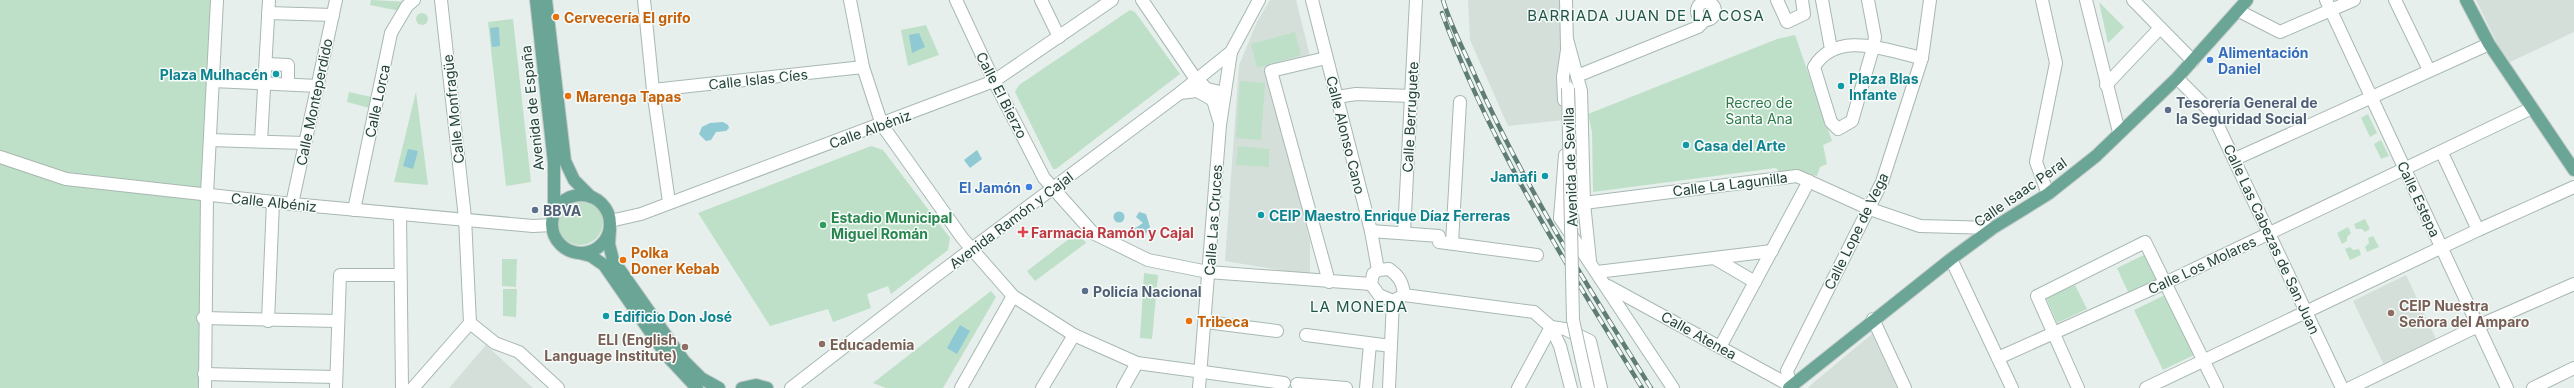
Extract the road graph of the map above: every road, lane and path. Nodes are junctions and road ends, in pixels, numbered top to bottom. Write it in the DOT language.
graph roads {
  1 [pos="217,0"];
  2 [pos="269,0"];
  3 [pos="336,0"];
  4 [pos="414,0"];
  5 [pos="441,0"];
  6 [pos="536,0"];
  7 [pos="546,0"];
  8 [pos="644,0"];
  9 [pos="850,0"];
  10 [pos="956,0"];
  11 [pos="1040,0"];
  12 [pos="1112,0"];
  13 [pos="1142,0"];
  14 [pos="1258,0"];
  15 [pos="1312,0"];
  16 [pos="1416,0"];
  17 [pos="1566,0"];
  18 [pos="1778,0"];
  19 [pos="1802,0"];
  20 [pos="1822,0"];
  21 [pos="1868,0"];
  22 [pos="1930,0"];
  23 [pos="2042,0"];
  24 [pos="2086,0"];
  25 [pos="2133,0"];
  26 [pos="2247,0"];
  27 [pos="2354,0"];
  28 [pos="2396,0"];
  29 [pos="2466,0"];
  30 [pos="2329,5"];
  31 [pos="2239,11"];
  32 [pos="268,13"];
  33 [pos="333,15"];
  34 [pos="1705,20"];
  35 [pos="2160,28"];
  36 [pos="1059,37"];
  37 [pos="1567,44"];
  38 [pos="2490,44"];
  39 [pos="1873,48"];
  40 [pos="1831,49"];
  41 [pos="1230,52"];
  42 [pos="1326,58"];
  43 [pos="1922,58"];
  44 [pos="2193,61"];
  45 [pos="266,64"];
  46 [pos="863,67"];
  47 [pos="2429,70"];
  48 [pos="1577,76"];
  49 [pos="1195,78"];
  50 [pos="2177,78"];
  51 [pos="213,81"];
  52 [pos="994,81"];
  53 [pos="263,84"];
  54 [pos="288,84"];
  55 [pos="2106,85"];
  56 [pos="318,86"];
  57 [pos="653,90"];
  58 [pos="1180,93"];
  59 [pos="1225,93"];
  60 [pos="1412,96"];
  61 [pos="1336,97"];
  62 [pos="2371,97"];
  63 [pos="1460,102"];
  64 [pos="2532,108"];
  65 [pos="882,125"];
  66 [pos="1220,125"];
  67 [pos="2119,132"];
  68 [pos="210,140"];
  69 [pos="261,141"];
  70 [pos="305,143"];
  71 [pos="2442,153"];
  72 [pos="0,157"];
  73 [pos="2235,159"];
  74 [pos="2405,169"];
  75 [pos="2574,170"];
  76 [pos="1810,181"];
  77 [pos="2574,187"];
  78 [pos="1052,189"];
  79 [pos="207,194"];
  80 [pos="2048,194"];
  81 [pos="591,196"];
  82 [pos="273,202"];
  83 [pos="669,202"];
  84 [pos="1584,203"];
  85 [pos="292,204"];
  86 [pos="1870,209"];
  87 [pos="354,210"];
  88 [pos="400,214"];
  89 [pos="465,218"];
  90 [pos="1560,218"];
  91 [pos="553,219"];
  92 [pos="610,225"];
  93 [pos="1993,228"];
  94 [pos="2478,230"];
  95 [pos="1371,231"];
  96 [pos="1404,233"];
  97 [pos="2270,233"];
  98 [pos="1452,243"];
  99 [pos="2442,248"];
  100 [pos="972,250"];
  101 [pos="1772,251"];
  102 [pos="579,253"];
  103 [pos="1537,255"];
  104 [pos="1714,258"];
  105 [pos="1951,259"];
  106 [pos="1594,267"];
  107 [pos="1378,270"];
  108 [pos="1208,272"];
  109 [pos="400,275"];
  110 [pos="1329,282"];
  111 [pos="1755,282"];
  112 [pos="2165,283"];
  113 [pos="1371,284"];
  114 [pos="2574,284"];
  115 [pos="1607,286"];
  116 [pos="1013,296"];
  117 [pos="1399,298"];
  118 [pos="1634,299"];
  119 [pos="1622,308"];
  120 [pos="2307,312"];
  121 [pos="204,318"];
  122 [pos="1874,319"];
  123 [pos="268,321"];
  124 [pos="338,321"];
  125 [pos="1206,322"];
  126 [pos="470,323"];
  127 [pos="2478,326"];
  128 [pos="1551,327"];
  129 [pos="1277,331"];
  130 [pos="2054,334"];
  131 [pos="1074,335"];
  132 [pos="1306,335"];
  133 [pos="1370,344"];
  134 [pos="1391,346"];
  135 [pos="1720,346"];
  136 [pos="1998,358"];
  137 [pos="2204,362"];
  138 [pos="1137,363"];
  139 [pos="2574,368"];
  140 [pos="1200,370"];
  141 [pos="204,374"];
  142 [pos="270,382"];
  143 [pos="336,382"];
  144 [pos="1284,383"];
  145 [pos="1297,384"];
  146 [pos="1790,387"];
  147 [pos="204,388"];
  148 [pos="402,388"];
  149 [pos="413,388"];
  150 [pos="558,388"];
  151 [pos="697,388"];
  152 [pos="719,388"];
  153 [pos="742,388"];
  154 [pos="767,388"];
  155 [pos="791,388"];
  156 [pos="961,388"];
  157 [pos="1042,388"];
  158 [pos="1123,388"];
  159 [pos="1199,388"];
  160 [pos="1346,388"];
  161 [pos="1366,388"];
  162 [pos="1389,388"];
  163 [pos="1518,388"];
  164 [pos="1571,388"];
  165 [pos="1588,388"];
  166 [pos="1601,388"];
  167 [pos="1673,388"];
  168 [pos="1770,388"];
  169 [pos="1905,388"];
  170 [pos="2012,388"];
  171 [pos="2078,388"];
  172 [pos="2146,388"];
  173 [pos="2217,388"];
  174 [pos="2342,388"];
  175 [pos="2350,388"];
  176 [pos="2507,388"];
  177 [pos="2533,388"];
  1 -- 51 [label="street"];
  2 -- 32 [label="street"];
  3 -- 33 [label="street, Calle Monteperdido"];
  4 -- 87 [label="street, Calle Lorca"];
  5 -- 89 [label="street, Calle Monfragüe"];
  6 -- 91 [label="main road, Avenida de España"];
  7 -- 81 [label="main road, Avenida de España"];
  8 -- 57 [label="street"];
  9 -- 46 [label="street"];
  10 -- 52 [label="street, Calle El Bierzo"];
  11 -- 36 [label="street"];
  12 -- 36 [label="street, Calle Albéniz"];
  13 -- 49 [label="street"];
  14 -- 41 [label="street"];
  15 -- 42 [label="street, Calle Alonso Cano"];
  16 -- 60 [label="street, Calle Berruguete"];
  17 -- 37 [label="street, Avenida de Sevilla"];
  18 -- 19 [label="street"];
  20 -- 40 [label="street"];
  21 -- 39 [label="street"];
  22 -- 43 [label="street, Calle Lope de Vega"];
  23 -- 80 [label="street"];
  24 -- 55 [label="street"];
  25 -- 35 [label="street"];
  26 -- 31 [label="main road, Calle Isaac Peral"];
  27 -- 30 [label="street"];
  28 -- 47 [label="street"];
  29 -- 38 [label="main road"];
  30 -- 31 [label="street"];
  30 -- 62 [label="street, Calle Estepa"];
  31 -- 44 [label="main road, Calle Isaac Peral"];
  32 -- 33 [label="street"];
  32 -- 45 [label="street"];
  33 -- 56 [label="street, Calle Monteperdido"];
  34 -- 48 [label="street"];
  35 -- 44 [label="street"];
  35 -- 55 [label="street"];
  36 -- 52 [label="street, Calle Albéniz"];
  37 -- 48 [label="street"];
  37 -- 90 [label="street"];
  37 -- 165 [label="street, Avenida de Sevilla, bridge"];
  38 -- 47 [label="street"];
  38 -- 64 [label="main road"];
  39 -- 40 [label="street"];
  39 -- 40 [label="street"];
  39 -- 43 [label="street"];
  41 -- 49 [label="street, Avenida Ramón y Cajal"];
  41 -- 59 [label="street, Calle Las Cruces"];
  42 -- 61 [label="street, Calle Alonso Cano"];
  42 -- 110 [label="street"];
  43 -- 86 [label="street, Calle Lope de Vega"];
  44 -- 50 [label="main road, Calle Isaac Peral"];
  45 -- 53 [label="street"];
  45 -- 54 [label="street"];
  46 -- 57 [label="street, Calle Islas Cíes"];
  46 -- 65 [label="street"];
  47 -- 62 [label="street"];
  48 -- 84 [label="street"];
  49 -- 58 [label="street, Avenida Ramón y Cajal"];
  49 -- 59 [label="street"];
  50 -- 67 [label="main road, Calle Isaac Peral"];
  50 -- 73 [label="street, Calle Las Cabezas de San Juan"];
  51 -- 53 [label="street"];
  51 -- 68 [label="street"];
  52 -- 65 [label="street, Calle Albéniz"];
  52 -- 78 [label="street, Calle El Bierzo"];
  53 -- 54 [label="street"];
  53 -- 69 [label="street"];
  54 -- 56 [label="street"];
  55 -- 67 [label="street"];
  56 -- 70 [label="street, Calle Monteperdido"];
  57 -- 83 [label="street"];
  58 -- 66 [label="street"];
  58 -- 78 [label="street, Avenida Ramón y Cajal"];
  59 -- 66 [label="street, Calle Las Cruces"];
  60 -- 61 [label="street"];
  60 -- 96 [label="street, Calle Berruguete"];
  61 -- 95 [label="street, Calle Alonso Cano"];
  62 -- 73 [label="street"];
  62 -- 74 [label="street, Calle Estepa"];
  63 -- 98 [label="street"];
  64 -- 71 [label="street, Calle Los Molares"];
  64 -- 75 [label="main road"];
  65 -- 83 [label="street, Calle Albéniz"];
  65 -- 100 [label="street"];
  66 -- 108 [label="street, Calle Las Cruces"];
  67 -- 80 [label="main road, Calle Isaac Peral"];
  68 -- 69 [label="street"];
  68 -- 79 [label="street"];
  69 -- 70 [label="street"];
  70 -- 85 [label="street, Calle Monteperdido"];
  71 -- 74 [label="street, Calle Los Molares"];
  71 -- 94 [label="street"];
  72 -- 79 [label="street, Calle Albéniz"];
  73 -- 97 [label="street, Calle Las Cabezas de San Juan"];
  74 -- 97 [label="street, Calle Los Molares"];
  74 -- 99 [label="street, Calle Estepa"];
  76 -- 84 [label="street, Calle La Lagunilla"];
  76 -- 86 [label="street, Calle La Lagunilla"];
  76 -- 101 [label="street"];
  77 -- 94 [label="street"];
  78 -- 100 [label="street, Avenida Ramón y Cajal"];
  78 -- 108 [label="street, Calle El Bierzo"];
  79 -- 82 [label="street, Calle Albéniz"];
  79 -- 121 [label="street"];
  80 -- 93 [label="main road, Calle Isaac Peral"];
  81 -- 91 [label="main road"];
  81 -- 92 [label="main road"];
  82 -- 85 [label="street, Calle Albéniz"];
  82 -- 123 [label="street"];
  83 -- 92 [label="street, Calle Albéniz"];
  84 -- 90 [label="street"];
  84 -- 106 [label="street"];
  85 -- 87 [label="street, Calle Albéniz"];
  86 -- 93 [label="street, Calle La Lagunilla"];
  86 -- 146 [label="street, Calle Lope de Vega"];
  87 -- 88 [label="street, Calle Albéniz"];
  88 -- 89 [label="street, Calle Albéniz"];
  88 -- 109 [label="street"];
  89 -- 91 [label="street, Calle Albéniz"];
  89 -- 126 [label="street, Calle Monfragüe"];
  90 -- 106 [label="street"];
  91 -- 102 [label="main road"];
  92 -- 102 [label="main road"];
  92 -- 152 [label="main road"];
  93 -- 105 [label="main road, Calle Isaac Peral"];
  94 -- 99 [label="street"];
  95 -- 96 [label="street"];
  95 -- 107 [label="street, Calle Alonso Cano"];
  96 -- 98 [label="street"];
  97 -- 112 [label="street, Calle Los Molares"];
  97 -- 120 [label="street, Calle Las Cabezas de San Juan"];
  98 -- 103 [label="street"];
  99 -- 120 [label="street"];
  99 -- 127 [label="street, Calle Estepa"];
  100 -- 116 [label="street"];
  100 -- 155 [label="street, Avenida Ramón y Cajal"];
  101 -- 104 [label="street"];
  101 -- 111 [label="street"];
  102 -- 151 [label="main road"];
  104 -- 106 [label="street"];
  104 -- 111 [label="street"];
  105 -- 122 [label="main road, Calle Isaac Peral"];
  105 -- 136 [label="street"];
  106 -- 115 [label="street"];
  107 -- 113 [label="street"];
  107 -- 117 [label="street"];
  108 -- 110 [label="street, Calle El Bierzo"];
  108 -- 125 [label="street, Calle Las Cruces"];
  109 -- 124 [label="street"];
  109 -- 148 [label="street"];
  110 -- 113 [label="street, Calle El Bierzo"];
  111 -- 135 [label="street"];
  112 -- 130 [label="street, Calle Los Molares"];
  112 -- 130 [label="street"];
  112 -- 137 [label="street"];
  113 -- 117 [label="street"];
  114 -- 127 [label="street"];
  115 -- 118 [label="street, Calle Atenea"];
  115 -- 119 [label="street"];
  116 -- 131 [label="street"];
  116 -- 156 [label="street"];
  117 -- 128 [label="street"];
  117 -- 134 [label="street"];
  118 -- 119 [label="street"];
  118 -- 135 [label="street, Calle Atenea"];
  119 -- 167 [label="street"];
  120 -- 137 [label="street"];
  120 -- 174 [label="street, Calle Las Cabezas de San Juan"];
  121 -- 123 [label="street"];
  121 -- 141 [label="street"];
  122 -- 146 [label="main road, Calle Isaac Peral"];
  122 -- 169 [label="street"];
  123 -- 124 [label="street"];
  124 -- 143 [label="street"];
  125 -- 129 [label="street"];
  125 -- 140 [label="street, Calle Las Cruces"];
  126 -- 149 [label="street"];
  126 -- 150 [label="street"];
  127 -- 175 [label="street"];
  127 -- 176 [label="street, Calle Estepa"];
  128 -- 163 [label="street"];
  128 -- 164 [label="street"];
  128 -- 166 [label="street"];
  130 -- 136 [label="street, Calle Los Molares"];
  130 -- 171 [label="street"];
  131 -- 138 [label="street"];
  131 -- 157 [label="street"];
  132 -- 133 [label="street"];
  133 -- 134 [label="street"];
  133 -- 161 [label="street"];
  134 -- 162 [label="street"];
  135 -- 146 [label="street, Calle Atenea"];
  136 -- 170 [label="street"];
  137 -- 172 [label="street"];
  137 -- 173 [label="street"];
  138 -- 140 [label="street"];
  138 -- 158 [label="street"];
  139 -- 177 [label="street"];
  140 -- 144 [label="street"];
  140 -- 159 [label="street, Calle Las Cruces"];
  141 -- 142 [label="street"];
  141 -- 147 [label="street"];
  142 -- 143 [label="street"];
  145 -- 160 [label="street"];
  146 -- 168 [label="street"];
  153 -- 154 [label="main road"];
}
